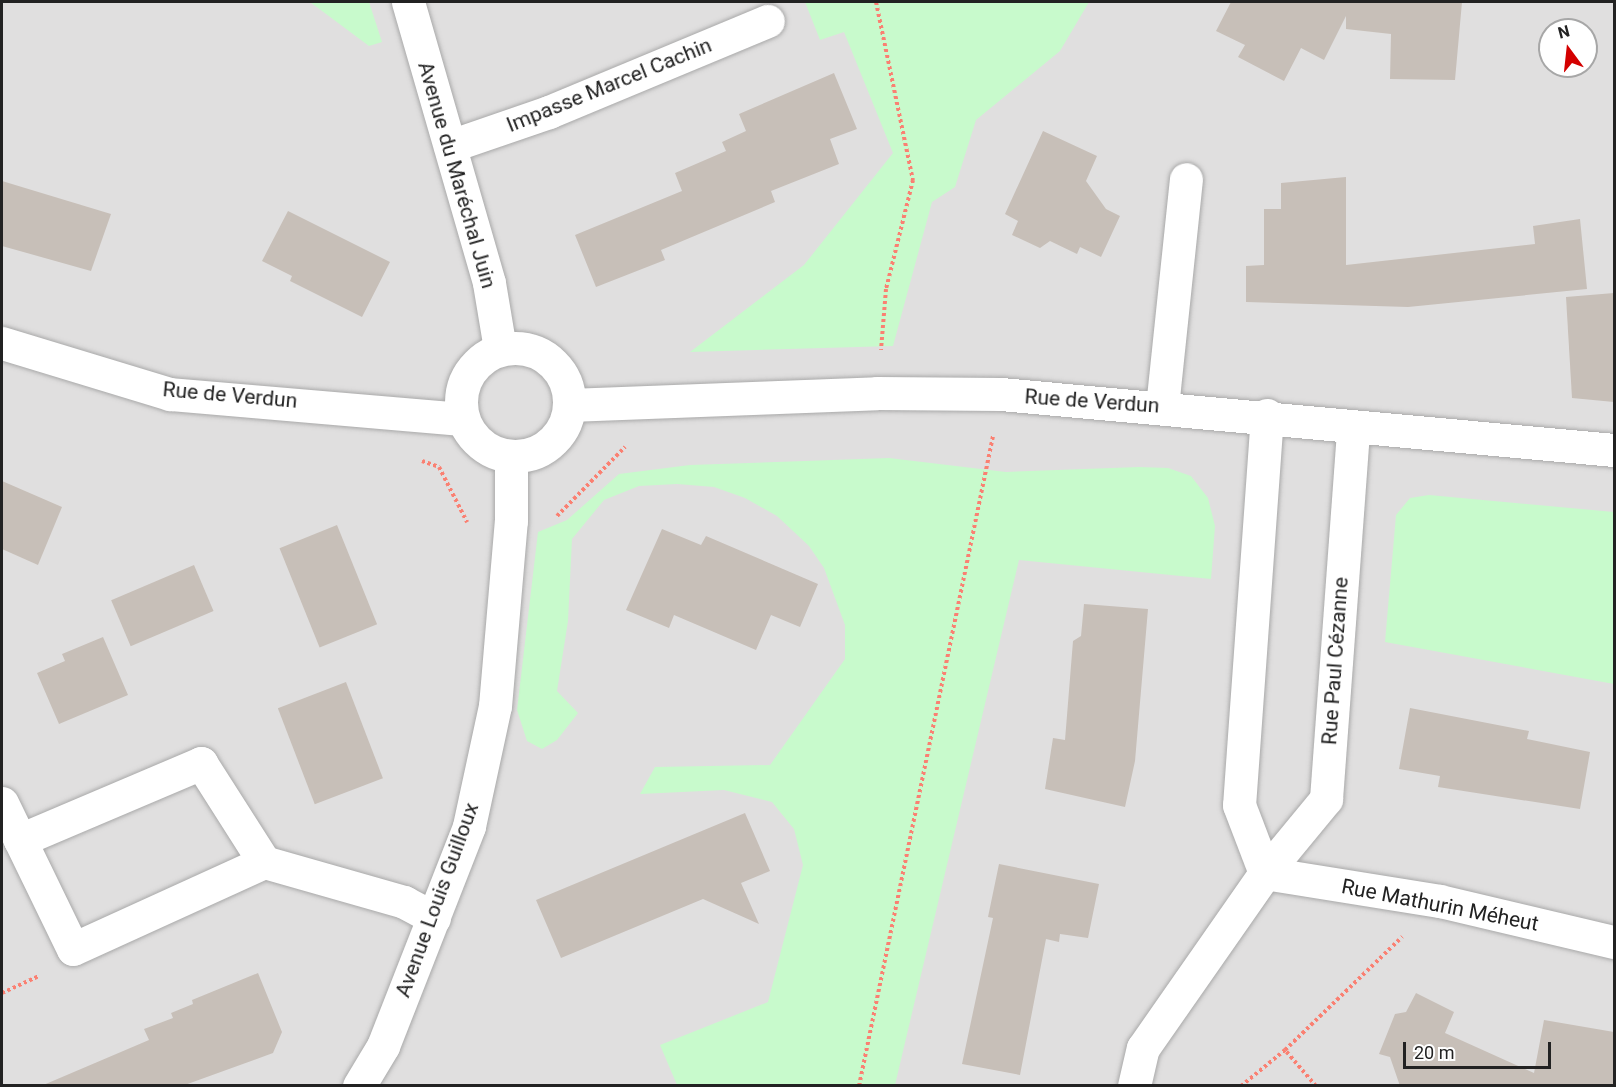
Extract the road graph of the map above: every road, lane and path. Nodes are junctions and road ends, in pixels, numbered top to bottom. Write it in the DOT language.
graph roads {
  1 [pos="408,2"];
  2 [pos="876,2"];
  3 [pos="768,21"];
  4 [pos="450,146"];
  5 [pos="1186,179"];
  6 [pos="2,343"];
  7 [pos="500,350"];
  8 [pos="877,393"];
  9 [pos="1001,394"];
  10 [pos="568,405"];
  11 [pos="1162,406"];
  12 [pos="1267,415"];
  13 [pos="463,419"];
  14 [pos="1353,428"];
  15 [pos="981,437"];
  16 [pos="993,438"];
  17 [pos="1005,438"];
  18 [pos="627,444"];
  19 [pos="1614,450"];
  20 [pos="511,456"];
  21 [pos="557,516"];
  22 [pos="2,803"];
  23 [pos="21,840"];
  24 [pos="264,862"];
  25 [pos="1265,873"];
  26 [pos="1440,901"];
  27 [pos="434,918"];
  28 [pos="1614,942"];
  29 [pos="1285,1050"];
  30 [pos="358,1086"];
  31 [pos="859,1086"];
  32 [pos="1134,1086"];
  33 [pos="1241,1086"];
  34 [pos="1316,1086"];
  1 -- 4 [label="street, Avenue du Maréchal Juin"];
  2 -- 8 [label="path"];
  3 -- 4 [label="street, Impasse Marcel Cachin"];
  4 -- 7 [label="street, Avenue du Maréchal Juin"];
  5 -- 11 [label="street"];
  6 -- 13 [label="street, Rue de Verdun"];
  7 -- 10 [label="street"];
  7 -- 13 [label="street"];
  8 -- 9 [label="street, Rue de Verdun"];
  8 -- 10 [label="street, Rue de Verdun"];
  9 -- 11 [label="street, Rue de Verdun"];
  9 -- 16 [label="path"];
  10 -- 20 [label="street"];
  11 -- 12 [label="street, Rue de Verdun"];
  12 -- 14 [label="street, Rue de Verdun"];
  12 -- 25 [label="street"];
  13 -- 20 [label="street"];
  14 -- 19 [label="street, Rue de Verdun"];
  14 -- 25 [label="street, Rue Paul Cézanne"];
  15 -- 16 [label="path"];
  16 -- 17 [label="path"];
  16 -- 31 [label="path"];
  18 -- 21 [label="path"];
  20 -- 27 [label="street, Avenue Louis Guilloux"];
  22 -- 23 [label="street"];
  23 -- 24 [label="street"];
  23 -- 24 [label="street"];
  24 -- 27 [label="street"];
  25 -- 26 [label="street, Rue Mathurin Méheut"];
  25 -- 32 [label="street, Rue Paul Cézanne"];
  26 -- 28 [label="street, Rue Mathurin Méheut"];
  26 -- 29 [label="path"];
  27 -- 30 [label="street, Avenue Louis Guilloux"];
  29 -- 33 [label="path"];
  29 -- 34 [label="path"];
}
